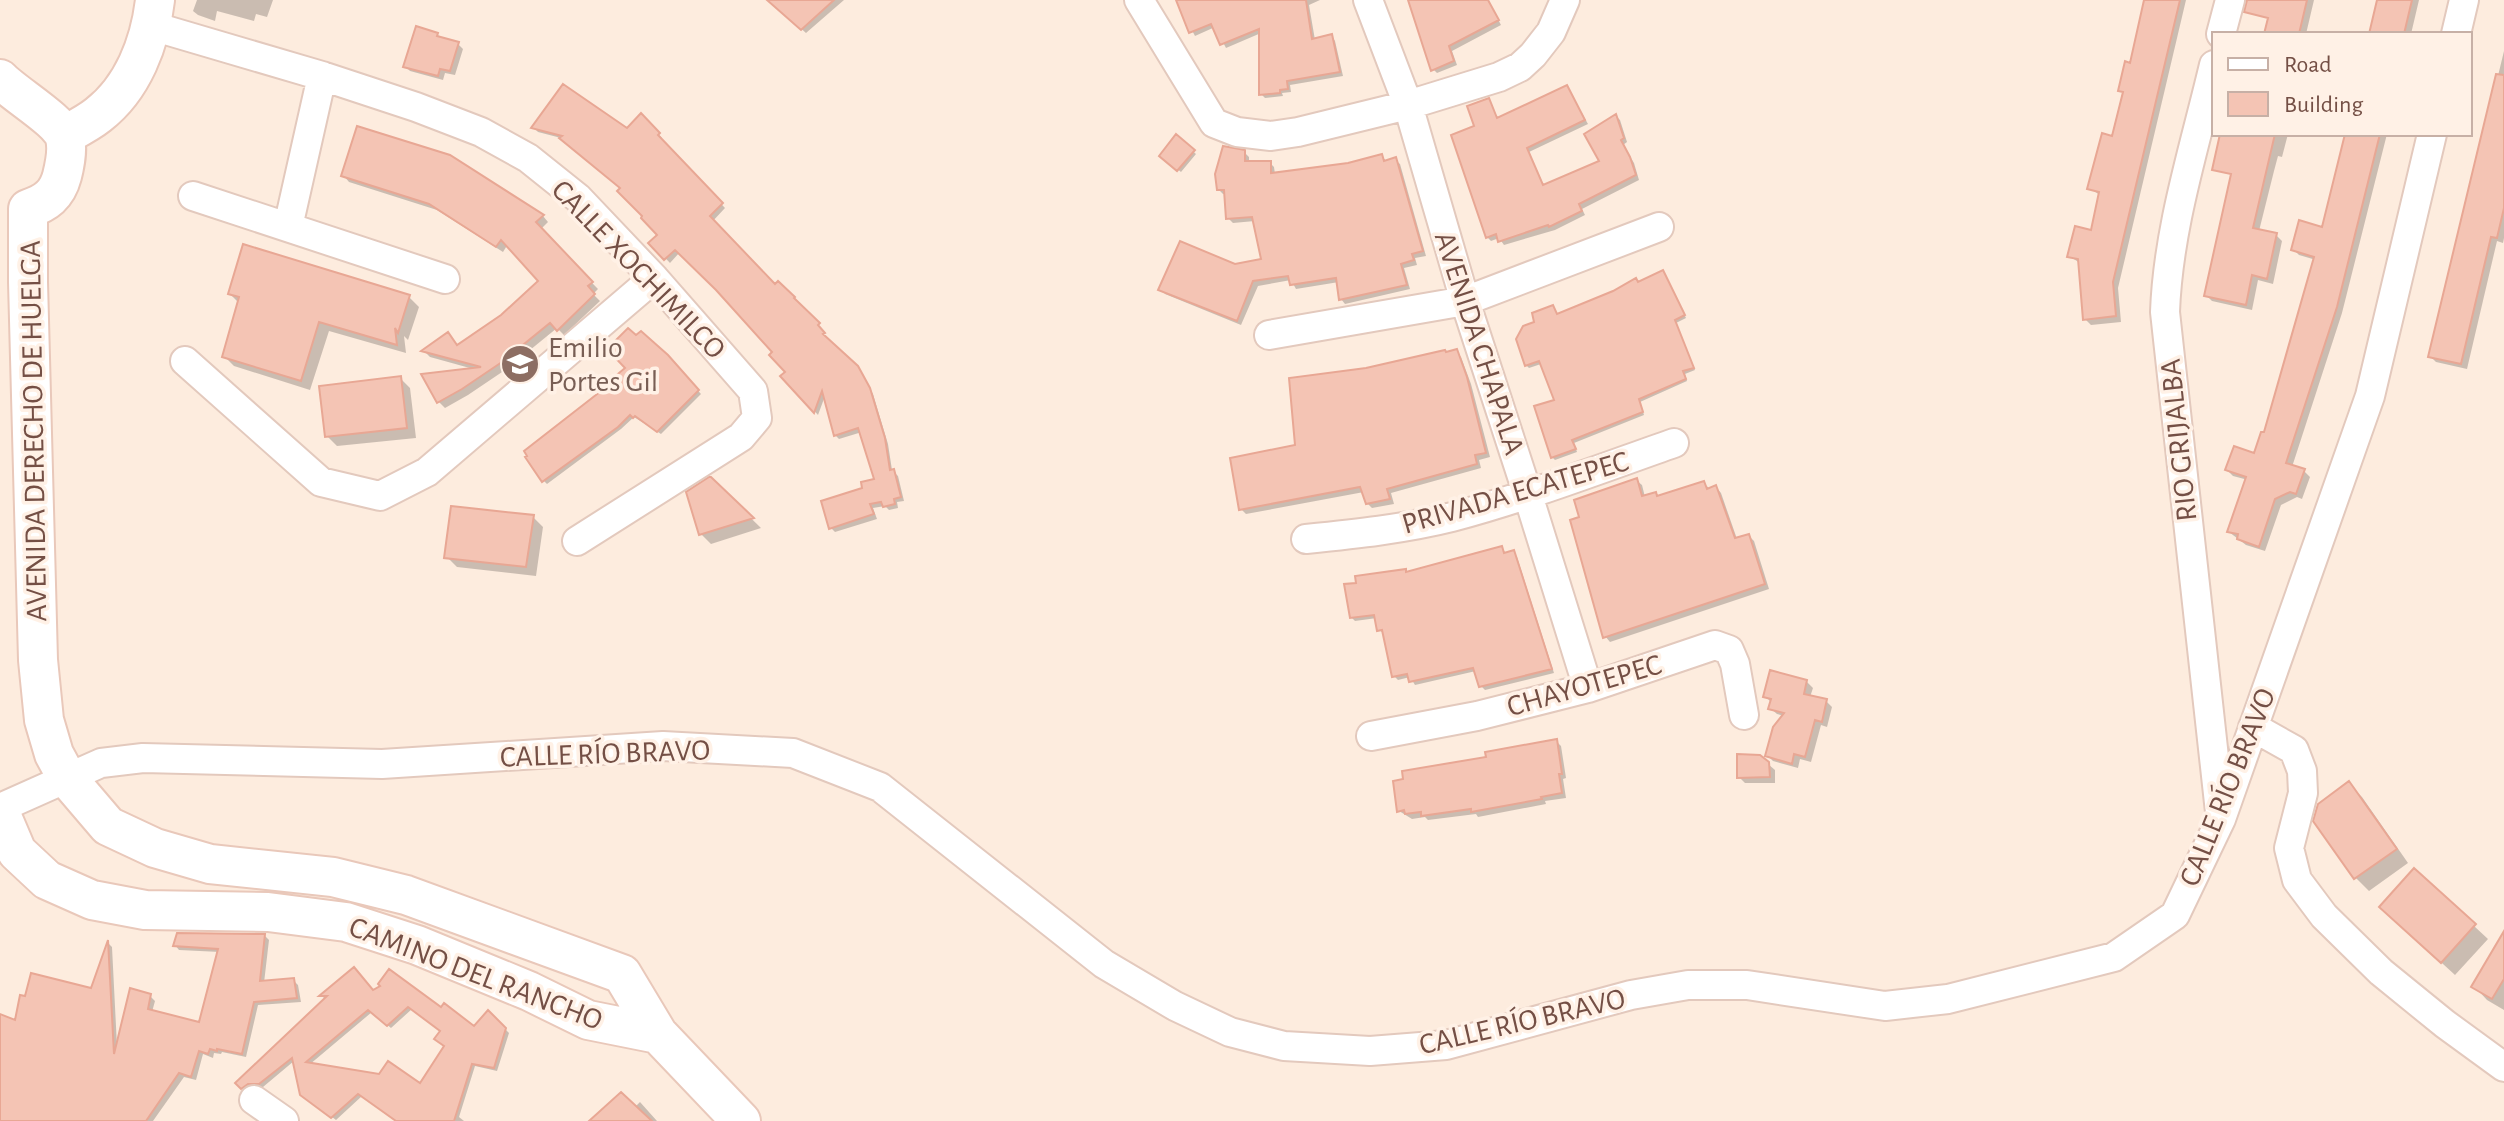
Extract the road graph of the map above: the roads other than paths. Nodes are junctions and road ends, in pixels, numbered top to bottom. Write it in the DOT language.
graph roads {
  1 [pos="1139,0"];
  2 [pos="1368,0"];
  3 [pos="1565,0"];
  4 [pos="2230,0"];
  5 [pos="2464,0"];
  6 [pos="154,13"];
  7 [pos="2222,32"];
  8 [pos="2456,32"];
  9 [pos="2212,73"];
  10 [pos="322,76"];
  11 [pos="0,79"];
  12 [pos="1408,105"];
  13 [pos="65,135"];
  14 [pos="2432,136"];
  15 [pos="193,196"];
  16 [pos="14,208"];
  17 [pos="288,227"];
  18 [pos="1659,227"];
  19 [pos="654,278"];
  20 [pos="445,279"];
  21 [pos="1465,301"];
  22 [pos="1269,335"];
  23 [pos="185,361"];
  24 [pos="1674,443"];
  25 [pos="1528,495"];
  26 [pos="1306,539"];
  27 [pos="577,541"];
  28 [pos="1588,688"];
  29 [pos="1744,715"];
  30 [pos="2253,727"];
  31 [pos="1371,736"];
  32 [pos="67,778"];
  33 [pos="0,810"];
  34 [pos="2221,819"];
  35 [pos="658,1034"];
  36 [pos="2504,1067"];
  37 [pos="254,1100"];
  38 [pos="284,1121"];
  39 [pos="741,1121"];
  1 -- 12 [label="street"];
  2 -- 12 [label="street, AVENIDA CHAPALA"];
  3 -- 12 [label="street"];
  4 -- 7 [label="street"];
  5 -- 8 [label="street"];
  6 -- 10 [label="street, CALLE XOCHIMILCO"];
  6 -- 13 [label="main road"];
  9 -- 34 [label="street, RIO GRIJALBA"];
  10 -- 17 [label="street"];
  10 -- 19 [label="street, CALLE XOCHIMILCO"];
  11 -- 13 [label="main road"];
  12 -- 21 [label="street, AVENIDA CHAPALA"];
  13 -- 16 [label="main road, AVENIDA DERECHO DE HUELGA"];
  14 -- 30 [label="street, CALLE RÍO BRAVO"];
  15 -- 17 [label="street"];
  16 -- 32 [label="main road, AVENIDA DERECHO DE HUELGA"];
  17 -- 20 [label="street"];
  18 -- 21 [label="street"];
  19 -- 23 [label="street"];
  19 -- 27 [label="street, CALLE XOCHIMILCO"];
  21 -- 22 [label="street"];
  21 -- 25 [label="street, AVENIDA CHAPALA"];
  24 -- 25 [label="street, PRIVADA ECATEPEC"];
  25 -- 26 [label="street, PRIVADA ECATEPEC"];
  25 -- 28 [label="street, AVENIDA CHAPALA"];
  28 -- 29 [label="street, CHAYOTEPEC"];
  28 -- 31 [label="street, CHAYOTEPEC"];
  30 -- 34 [label="street, CALLE RÍO BRAVO"];
  30 -- 36 [label="street"];
  32 -- 33 [label="street, CALLE RÍO BRAVO"];
  32 -- 34 [label="street, CALLE RÍO BRAVO"];
  32 -- 35 [label="main road, CAMINO DEL RANCHO"];
  33 -- 35 [label="main road, CAMINO DEL RANCHO"];
  35 -- 39 [label="main road, CAMINO DEL RANCHO"];
  37 -- 38 [label="street"];
}
